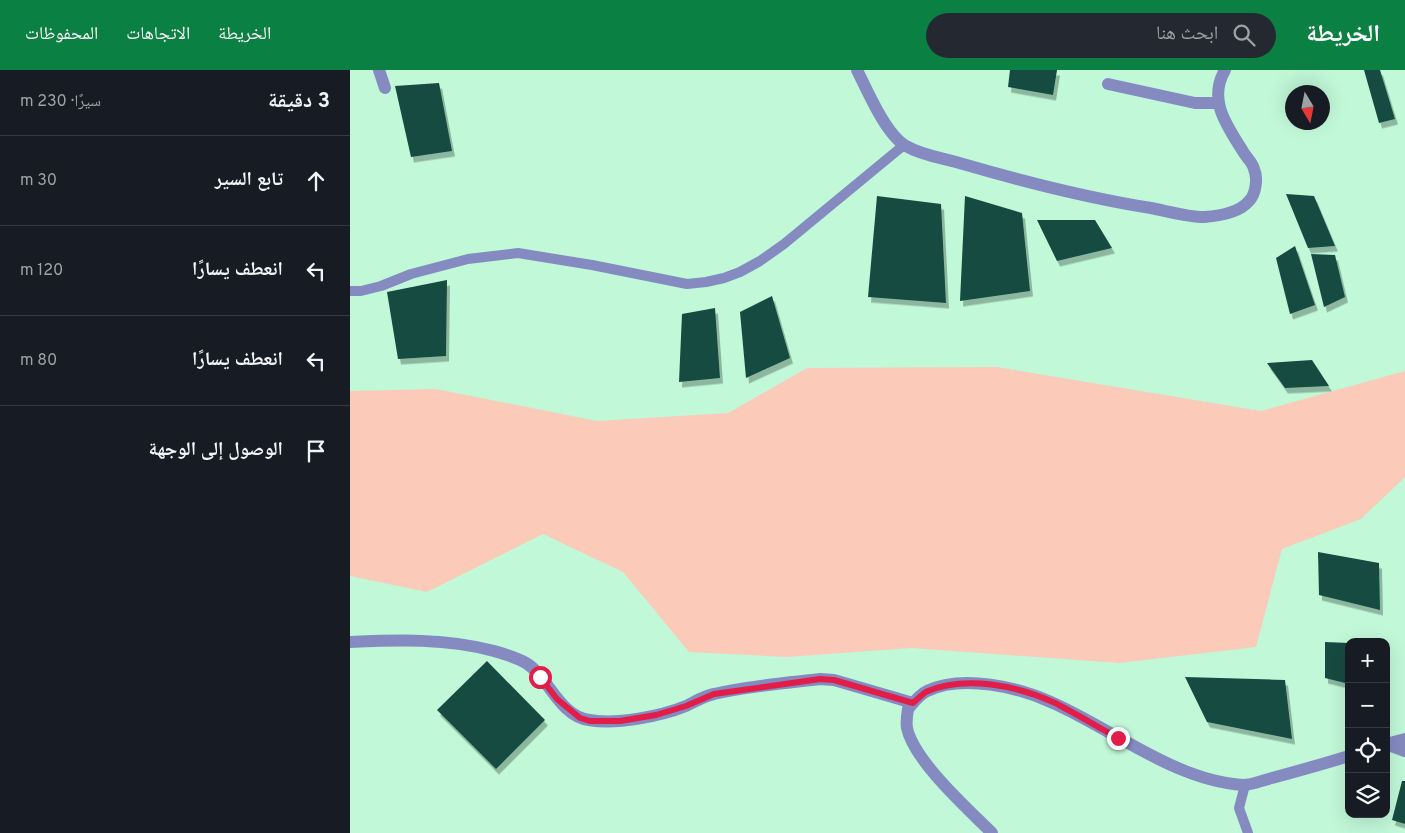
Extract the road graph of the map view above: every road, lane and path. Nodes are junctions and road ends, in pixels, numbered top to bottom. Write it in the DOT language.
graph roads {
  1 [pos="379,70"];
  2 [pos="857,70"];
  3 [pos="1225,70"];
  4 [pos="1108,84"];
  5 [pos="385,88"];
  6 [pos="1219,103"];
  7 [pos="904,145"];
  8 [pos="350,291"];
  9 [pos="350,642"];
  10 [pos="913,703"];
  11 [pos="1405,739"];
  12 [pos="1390,743"];
  13 [pos="1390,745"];
  14 [pos="1405,751"];
  15 [pos="1345,757"];
  16 [pos="1245,785"];
  17 [pos="992,833"];
  18 [pos="1248,833"];
  1 -- 5 [label="street"];
  2 -- 7 [label="street"];
  3 -- 6 [label="street"];
  4 -- 6 [label="street"];
  6 -- 7 [label="street"];
  7 -- 8 [label="lane"];
  9 -- 10 [label="street"];
  10 -- 16 [label="street"];
  10 -- 17 [label="street"];
  11 -- 12 [label="street"];
  13 -- 14 [label="street"];
  15 -- 16 [label="street"];
  16 -- 18 [label="lane"];
}
